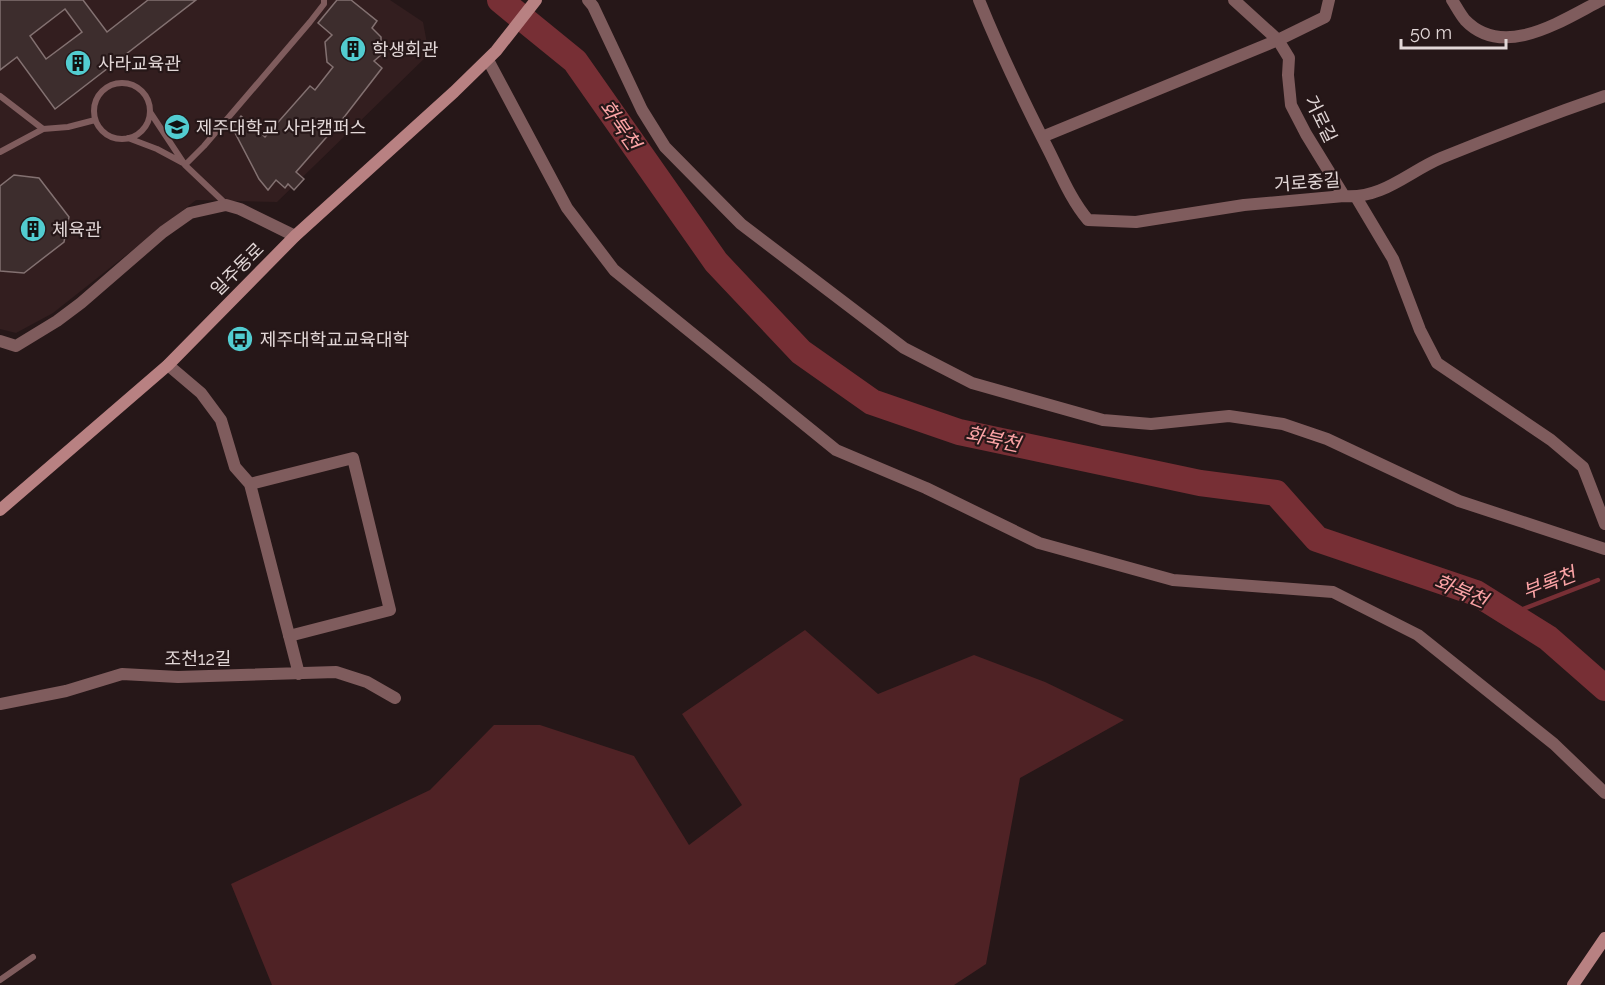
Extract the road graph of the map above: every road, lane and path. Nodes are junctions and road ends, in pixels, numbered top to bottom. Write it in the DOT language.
graph roads {
  1 [pos="324,0"];
  2 [pos="536,0"];
  3 [pos="588,0"];
  4 [pos="979,0"];
  5 [pos="1234,0"];
  6 [pos="1329,0"];
  7 [pos="1452,0"];
  8 [pos="1602,0"];
  9 [pos="1278,40"];
  10 [pos="492,56"];
  11 [pos="0,96"];
  12 [pos="1605,96"];
  13 [pos="150,112"];
  14 [pos="95,120"];
  15 [pos="43,129"];
  16 [pos="1042,137"];
  17 [pos="128,138"];
  18 [pos="0,152"];
  19 [pos="185,165"];
  20 [pos="1350,197"];
  21 [pos="226,205"];
  22 [pos="295,236"];
  23 [pos="0,341"];
  24 [pos="168,364"];
  25 [pos="250,484"];
  26 [pos="0,510"];
  27 [pos="1605,524"];
  28 [pos="1605,549"];
  29 [pos="289,636"];
  30 [pos="299,674"];
  31 [pos="395,698"];
  32 [pos="0,704"];
  33 [pos="1605,793"];
  34 [pos="1605,938"];
  35 [pos="33,957"];
  36 [pos="0,980"];
  37 [pos="1573,985"];
  1 -- 19 [label="lane"];
  2 -- 10 [label="main road, 일주동로"];
  3 -- 28 [label="street"];
  4 -- 16 [label="street, 거로중길"];
  5 -- 9 [label="street, 거로길"];
  6 -- 9 [label="street"];
  7 -- 8 [label="street"];
  9 -- 16 [label="street"];
  9 -- 20 [label="street, 거로길"];
  10 -- 22 [label="main road, 일주동로"];
  10 -- 33 [label="street"];
  11 -- 15 [label="lane"];
  12 -- 20 [label="street, 거로중길"];
  13 -- 14 [label="lane"];
  13 -- 17 [label="lane"];
  13 -- 19 [label="lane"];
  14 -- 15 [label="lane"];
  14 -- 17 [label="lane"];
  15 -- 18 [label="lane"];
  16 -- 20 [label="street, 거로중길"];
  17 -- 19 [label="lane"];
  19 -- 21 [label="lane"];
  20 -- 27 [label="street, 거로길"];
  21 -- 22 [label="street"];
  21 -- 23 [label="street"];
  22 -- 24 [label="main road, 일주동로"];
  24 -- 25 [label="street"];
  24 -- 26 [label="main road, 일주동로"];
  25 -- 29 [label="street"];
  25 -- 29 [label="street"];
  29 -- 30 [label="street"];
  30 -- 31 [label="street, 조천12길"];
  30 -- 32 [label="street, 조천12길"];
  34 -- 37 [label="main road"];
  35 -- 36 [label="lane"];
}
